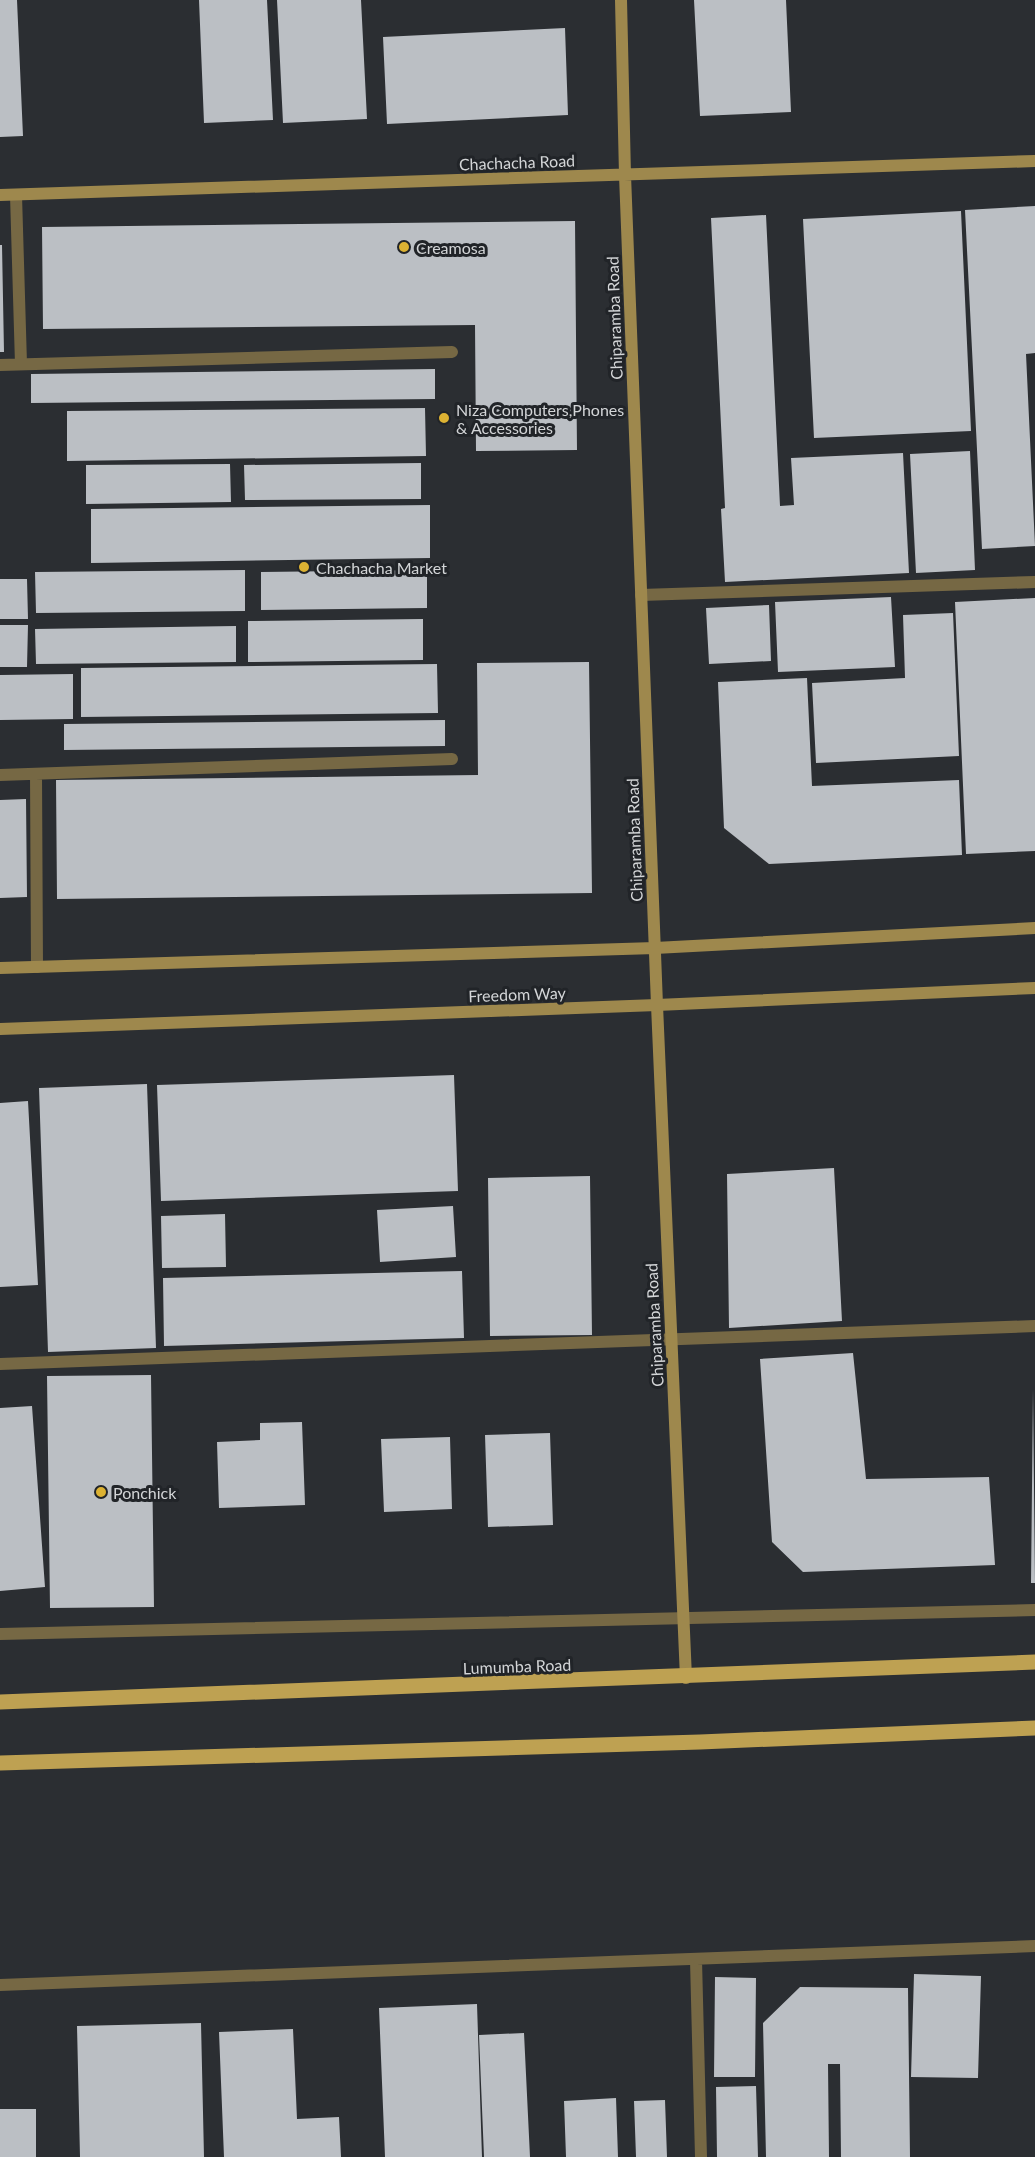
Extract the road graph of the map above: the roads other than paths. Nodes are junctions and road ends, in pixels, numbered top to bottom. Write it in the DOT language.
graph roads {
  1 [pos="621,0"];
  2 [pos="1035,161"];
  3 [pos="625,175"];
  4 [pos="0,195"];
  5 [pos="15,195"];
  6 [pos="453,352"];
  7 [pos="21,364"];
  8 [pos="0,365"];
  9 [pos="1035,582"];
  10 [pos="641,595"];
  11 [pos="452,759"];
  12 [pos="36,774"];
  13 [pos="0,775"];
  14 [pos="1035,928"];
  15 [pos="655,948"];
  16 [pos="37,967"];
  17 [pos="0,968"];
  18 [pos="1035,988"];
  19 [pos="657,1005"];
  20 [pos="0,1029"];
  21 [pos="1035,1326"];
  22 [pos="672,1341"];
  23 [pos="0,1364"];
  24 [pos="1035,1610"];
  25 [pos="684,1618"];
  26 [pos="0,1634"];
  27 [pos="1035,1662"];
  28 [pos="686,1678"];
  29 [pos="0,1702"];
  30 [pos="1035,1728"];
  31 [pos="0,1763"];
  32 [pos="1035,1946"];
  33 [pos="696,1960"];
  34 [pos="0,1985"];
  35 [pos="701,2157"];
  1 -- 3 [label="street, Chiparamba Road"];
  2 -- 3 [label="street, Chachacha Road"];
  3 -- 5 [label="street, Chachacha Road"];
  3 -- 10 [label="street, Chiparamba Road"];
  4 -- 5 [label="street, Chachacha Road"];
  5 -- 7 [label="street"];
  6 -- 7 [label="street"];
  7 -- 8 [label="street"];
  9 -- 10 [label="street"];
  10 -- 15 [label="street, Chiparamba Road"];
  11 -- 12 [label="street"];
  12 -- 13 [label="street"];
  12 -- 16 [label="street"];
  14 -- 15 [label="street"];
  15 -- 16 [label="street"];
  15 -- 19 [label="street, Chiparamba Road"];
  16 -- 17 [label="street"];
  18 -- 19 [label="street, Freedom Way"];
  19 -- 20 [label="street, Freedom Way"];
  19 -- 22 [label="street, Chiparamba Road"];
  21 -- 22 [label="street"];
  22 -- 23 [label="street"];
  22 -- 25 [label="street, Chiparamba Road"];
  24 -- 25 [label="street"];
  25 -- 26 [label="street"];
  25 -- 28 [label="street, Chiparamba Road"];
  27 -- 28 [label="main road, Lumumba Road"];
  28 -- 29 [label="main road, Lumumba Road"];
  30 -- 31 [label="main road"];
  32 -- 33 [label="street"];
  33 -- 34 [label="street"];
  33 -- 35 [label="street"];
}
